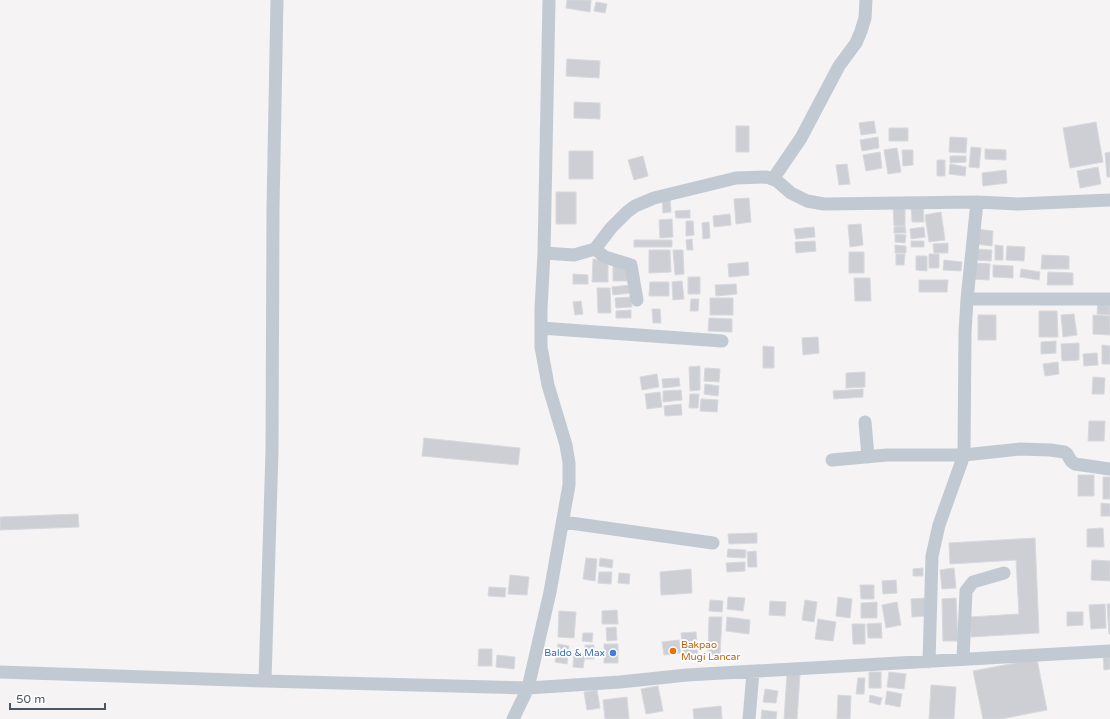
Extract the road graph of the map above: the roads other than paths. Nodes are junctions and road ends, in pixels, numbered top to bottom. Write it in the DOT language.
graph roads {
  1 [pos="277,0"];
  2 [pos="549,0"];
  3 [pos="866,0"];
  4 [pos="773,179"];
  5 [pos="1110,200"];
  6 [pos="977,202"];
  7 [pos="595,249"];
  8 [pos="544,253"];
  9 [pos="967,299"];
  10 [pos="1110,299"];
  11 [pos="638,300"];
  12 [pos="541,328"];
  13 [pos="722,341"];
  14 [pos="866,422"];
  15 [pos="964,455"];
  16 [pos="868,456"];
  17 [pos="832,460"];
  18 [pos="1110,469"];
  19 [pos="562,522"];
  20 [pos="713,543"];
  21 [pos="1004,573"];
  22 [pos="1110,651"];
  23 [pos="963,660"];
  24 [pos="929,662"];
  25 [pos="0,672"];
  26 [pos="752,672"];
  27 [pos="265,681"];
  28 [pos="528,688"];
  29 [pos="513,719"];
  30 [pos="749,719"];
  1 -- 27 [label="street"];
  2 -- 8 [label="street"];
  3 -- 4 [label="street"];
  4 -- 6 [label="street"];
  4 -- 7 [label="street"];
  5 -- 6 [label="street"];
  6 -- 9 [label="street"];
  7 -- 8 [label="street"];
  7 -- 11 [label="street"];
  8 -- 12 [label="street"];
  9 -- 10 [label="street"];
  9 -- 15 [label="street"];
  12 -- 13 [label="street"];
  12 -- 19 [label="street"];
  14 -- 16 [label="street"];
  15 -- 16 [label="street"];
  15 -- 18 [label="street"];
  15 -- 24 [label="street"];
  16 -- 17 [label="street"];
  19 -- 20 [label="street"];
  19 -- 28 [label="street"];
  21 -- 23 [label="street"];
  22 -- 23 [label="street"];
  23 -- 24 [label="street"];
  24 -- 26 [label="street"];
  25 -- 27 [label="street"];
  26 -- 28 [label="street"];
  26 -- 30 [label="street"];
  27 -- 28 [label="street"];
  28 -- 29 [label="street"];
}
